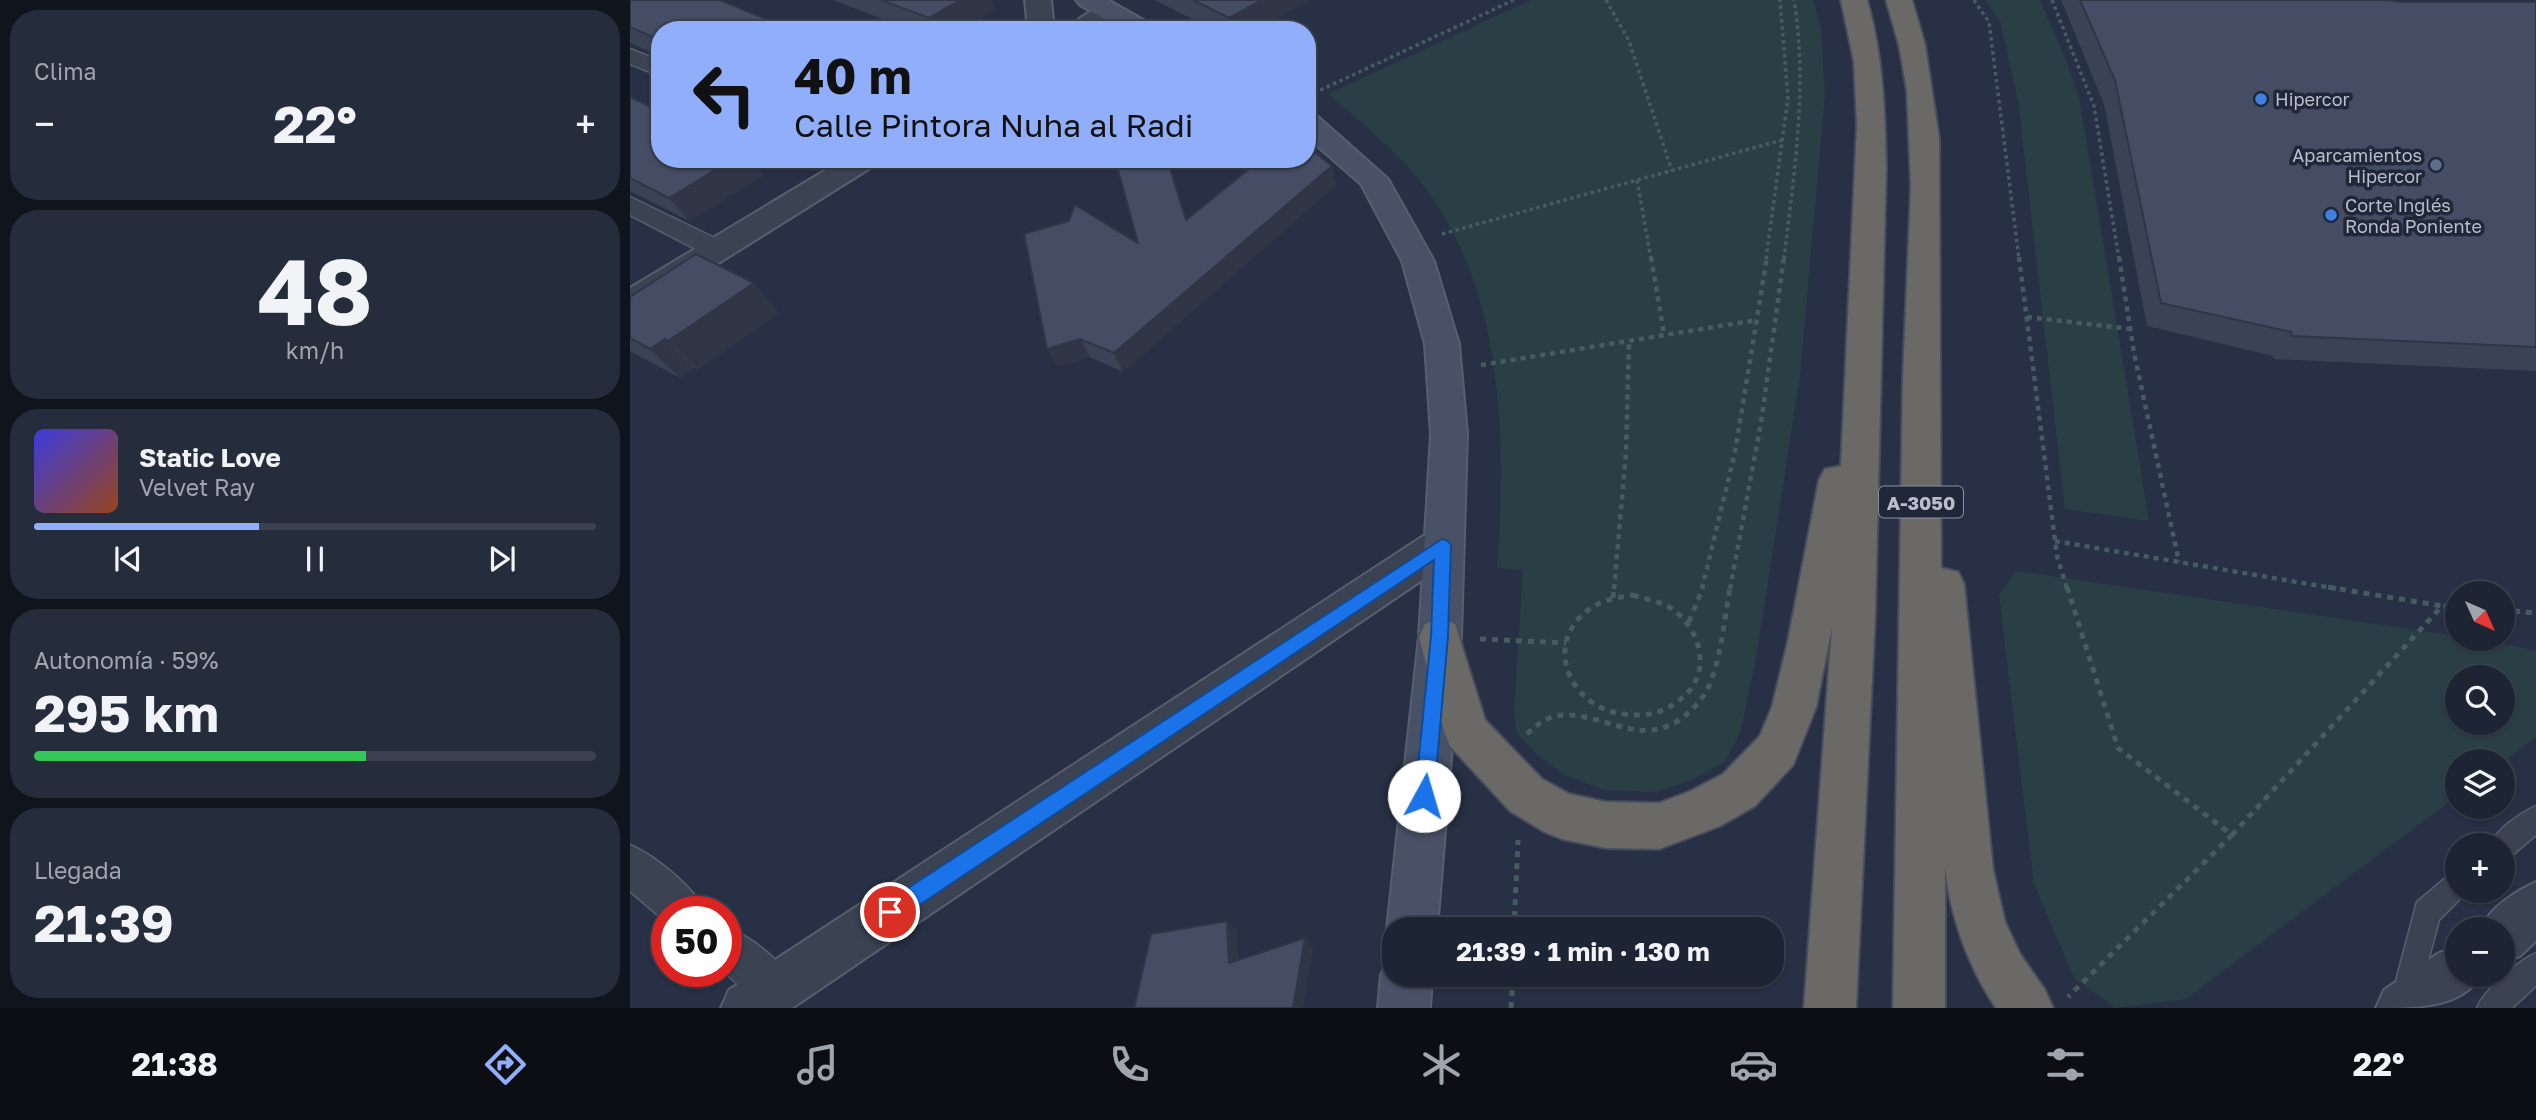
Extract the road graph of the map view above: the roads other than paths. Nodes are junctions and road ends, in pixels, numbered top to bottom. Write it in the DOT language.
graph roads {
  1 [pos="1038,0"];
  2 [pos="1854,0"];
  3 [pos="1899,0"];
  4 [pos="1100,6"];
  5 [pos="1040,21"];
  6 [pos="1088,21"];
  7 [pos="1127,21"];
  8 [pos="630,56"];
  9 [pos="651,65"];
  10 [pos="1316,130"];
  11 [pos="851,168"];
  12 [pos="630,205"];
  13 [pos="716,249"];
  14 [pos="630,303"];
  15 [pos="1863,322"];
  16 [pos="1921,412"];
  17 [pos="1442,545"];
  18 [pos="1440,636"];
  19 [pos="2536,819"];
  20 [pos="2515,836"];
  21 [pos="630,865"];
  22 [pos="666,896"];
  23 [pos="2445,896"];
  24 [pos="2536,907"];
  25 [pos="1413,917"];
  26 [pos="2515,926"];
  27 [pos="2536,967"];
  28 [pos="742,970"];
  29 [pos="2445,979"];
  30 [pos="1406,987"];
  31 [pos="761,998"];
  32 [pos="2047,1003"];
  33 [pos="2403,1007"];
  34 [pos="1404,1008"];
  35 [pos="1830,1008"];
  36 [pos="1919,1008"];
  37 [pos="2491,1008"];
  1 -- 5 [label="street"];
  2 -- 15 [label="highway, A-3050"];
  3 -- 16 [label="highway, A-3050"];
  4 -- 6 [label="street"];
  4 -- 7 [label="main road"];
  8 -- 9 [label="street"];
  10 -- 17 [label="main road"];
  11 -- 13 [label="street"];
  12 -- 13 [label="street"];
  13 -- 14 [label="street"];
  15 -- 18 [label="highway"];
  15 -- 35 [label="highway, A-3050"];
  16 -- 32 [label="highway"];
  16 -- 36 [label="highway, A-3050"];
  17 -- 18 [label="main road"];
  17 -- 31 [label="street"];
  18 -- 25 [label="main road"];
  19 -- 20 [label="lane"];
  21 -- 22 [label="street"];
  23 -- 33 [label="lane"];
  24 -- 26 [label="street"];
  27 -- 37 [label="lane"];
  28 -- 31 [label="street"];
  29 -- 33 [label="street"];
  30 -- 34 [label="main road"];
}
